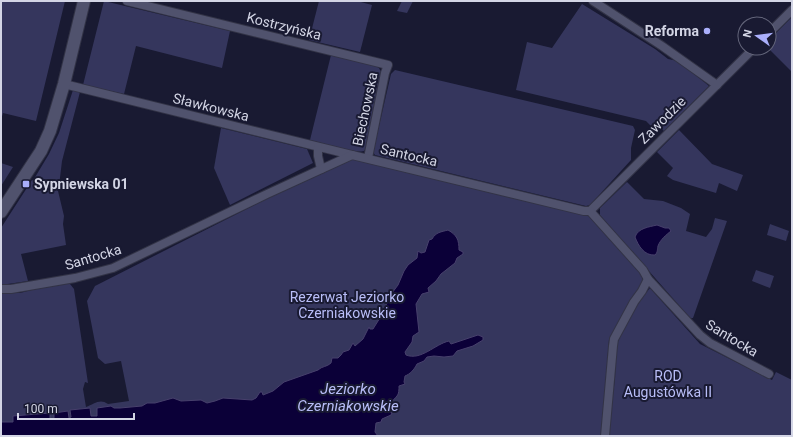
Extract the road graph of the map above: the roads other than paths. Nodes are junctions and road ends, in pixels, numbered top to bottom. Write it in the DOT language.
graph roads {
  1 [pos="84,1"];
  2 [pos="127,1"];
  3 [pos="593,1"];
  4 [pos="792,10"];
  5 [pos="777,25"];
  6 [pos="746,56"];
  7 [pos="388,65"];
  8 [pos="64,84"];
  9 [pos="717,85"];
  10 [pos="318,147"];
  11 [pos="352,155"];
  12 [pos="368,158"];
  13 [pos="321,169"];
  14 [pos="590,211"];
  15 [pos="1,212"];
  16 [pos="648,279"];
  17 [pos="1,289"];
  18 [pos="769,374"];
  19 [pos="605,436"];
  1 -- 8 [label="street"];
  2 -- 7 [label="street, Kostrzyńska"];
  3 -- 9 [label="street"];
  4 -- 5 [label="street"];
  6 -- 9 [label="street, Zawodzie"];
  7 -- 12 [label="street, Biechowska"];
  8 -- 10 [label="street, Sławkowska"];
  8 -- 15 [label="street"];
  9 -- 14 [label="street, Zawodzie"];
  10 -- 11 [label="street, Sławkowska"];
  10 -- 13 [label="street"];
  11 -- 12 [label="street, Santocka"];
  11 -- 13 [label="street, Santocka"];
  12 -- 14 [label="street, Santocka"];
  13 -- 17 [label="street, Santocka"];
  14 -- 16 [label="street, Santocka"];
  16 -- 18 [label="street, Santocka"];
  16 -- 19 [label="street"];
}
